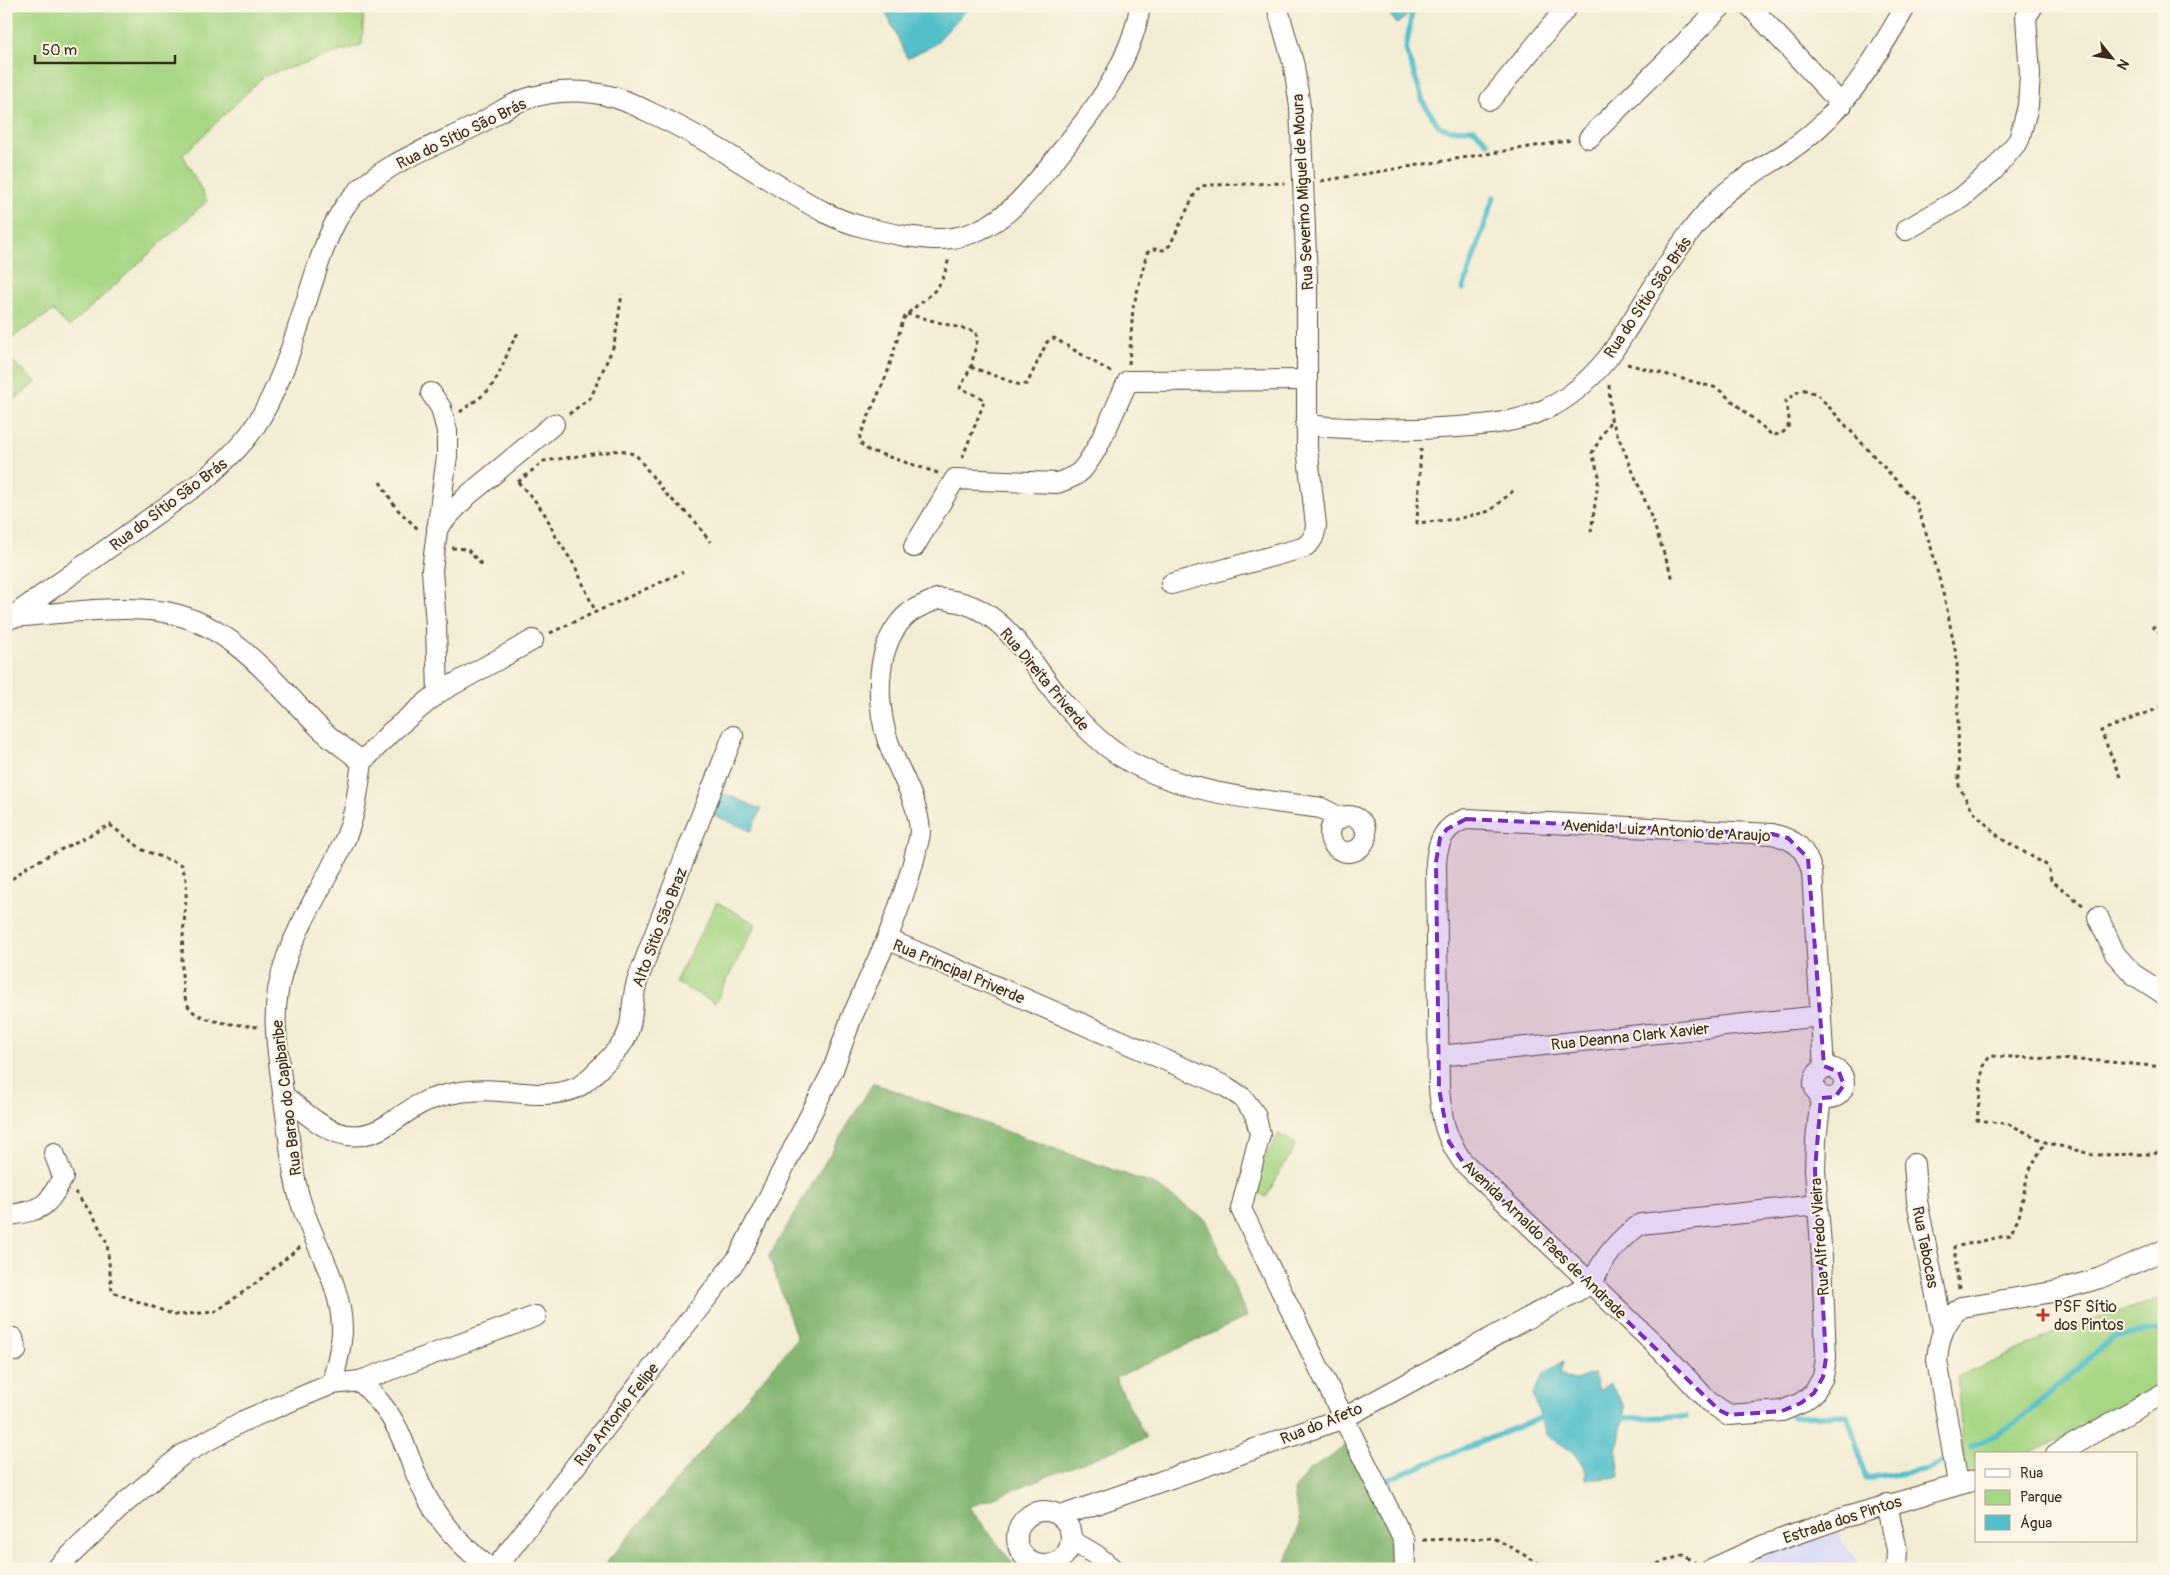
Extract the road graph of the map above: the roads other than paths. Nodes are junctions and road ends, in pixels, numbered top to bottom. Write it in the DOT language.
graph roads {
  1 [pos="1140,6"];
  2 [pos="1277,6"];
  3 [pos="1568,6"];
  4 [pos="1722,6"];
  5 [pos="1750,6"];
  6 [pos="1906,6"];
  7 [pos="2032,6"];
  8 [pos="1490,100"];
  9 [pos="1842,105"];
  10 [pos="1589,138"];
  11 [pos="1906,230"];
  12 [pos="1307,380"];
  13 [pos="431,393"];
  14 [pos="554,424"];
  15 [pos="1306,425"];
  16 [pos="437,528"];
  17 [pos="914,547"];
  18 [pos="1171,584"];
  19 [pos="10,619"];
  20 [pos="533,640"];
  21 [pos="438,693"];
  22 [pos="733,736"];
  23 [pos="362,762"];
  24 [pos="1339,819"];
  25 [pos="1456,822"];
  26 [pos="2098,917"];
  27 [pos="887,939"];
  28 [pos="2164,994"];
  29 [pos="1821,1016"];
  30 [pos="1438,1056"];
  31 [pos="283,1095"];
  32 [pos="1821,1097"];
  33 [pos="54,1153"];
  34 [pos="1914,1164"];
  35 [pos="1817,1205"];
  36 [pos="6,1216"];
  37 [pos="2164,1250"];
  38 [pos="738,1258"];
  39 [pos="1592,1283"];
  40 [pos="536,1316"];
  41 [pos="1942,1330"];
  42 [pos="360,1381"];
  43 [pos="332,1384"];
  44 [pos="2164,1394"];
  45 [pos="1729,1415"];
  46 [pos="1344,1418"];
  47 [pos="2060,1452"];
  48 [pos="1967,1482"];
  49 [pos="1887,1504"];
  50 [pos="1061,1516"];
  51 [pos="1072,1541"];
  52 [pos="1705,1566"];
  53 [pos="56,1569"];
  54 [pos="493,1569"];
  55 [pos="1113,1569"];
  56 [pos="1405,1569"];
  57 [pos="1896,1569"];
  1 -- 19 [label="street, Rua do Sítio São Brás"];
  2 -- 12 [label="street, Rua Severino Miguel de Moura"];
  3 -- 8 [label="street"];
  4 -- 10 [label="street"];
  5 -- 9 [label="street"];
  6 -- 9 [label="street, Rua do Sítio São Brás"];
  7 -- 11 [label="street"];
  9 -- 15 [label="street, Rua do Sítio São Brás"];
  12 -- 15 [label="street, Rua Severino Miguel de Moura"];
  12 -- 17 [label="street"];
  13 -- 16 [label="street"];
  14 -- 16 [label="street"];
  15 -- 18 [label="street, Rua Severino Miguel de Moura"];
  16 -- 21 [label="street"];
  19 -- 23 [label="street"];
  20 -- 21 [label="street"];
  21 -- 23 [label="street"];
  22 -- 31 [label="street, Alto Sitio São Braz"];
  23 -- 31 [label="street, Rua Barao do Capibaribe"];
  24 -- 27 [label="street, Rua Direita Priverde"];
  25 -- 29 [label="street, Avenida Luiz Antonio de Araujo"];
  25 -- 30 [label="street, Avenida Arnaldo Paes de Andrade"];
  26 -- 28 [label="street"];
  27 -- 38 [label="street, Rua Principal Priverde"];
  27 -- 46 [label="street, Rua Principal Priverde"];
  29 -- 30 [label="street, Rua Deanna Clark Xavier"];
  29 -- 32 [label="street, Avenida Luiz Antonio de Araujo"];
  30 -- 39 [label="street, Avenida Arnaldo Paes de Andrade"];
  31 -- 43 [label="street, Rua Barao do Capibaribe"];
  32 -- 35 [label="street, Rua Alfredo Vieira"];
  33 -- 36 [label="street"];
  34 -- 41 [label="street, Rua Tabocas"];
  35 -- 39 [label="street"];
  35 -- 45 [label="street, Rua Alfredo Vieira"];
  37 -- 41 [label="street, Rua Tabocas"];
  38 -- 54 [label="street, Rua Antonio Felipe"];
  39 -- 45 [label="street, Avenida Arnaldo Paes de Andrade"];
  39 -- 46 [label="street, Rua do Afeto"];
  40 -- 42 [label="street"];
  41 -- 48 [label="street, Rua Tabocas"];
  42 -- 43 [label="street"];
  42 -- 54 [label="street"];
  43 -- 53 [label="street"];
  44 -- 47 [label="street"];
  46 -- 50 [label="street, Rua do Afeto"];
  46 -- 56 [label="street"];
  48 -- 49 [label="street, Estrada dos Pintos"];
  49 -- 52 [label="street, Estrada dos Pintos"];
  49 -- 57 [label="street"];
  50 -- 51 [label="street"];
  50 -- 51 [label="street, Rua do Afeto"];
  51 -- 55 [label="street"];
}
